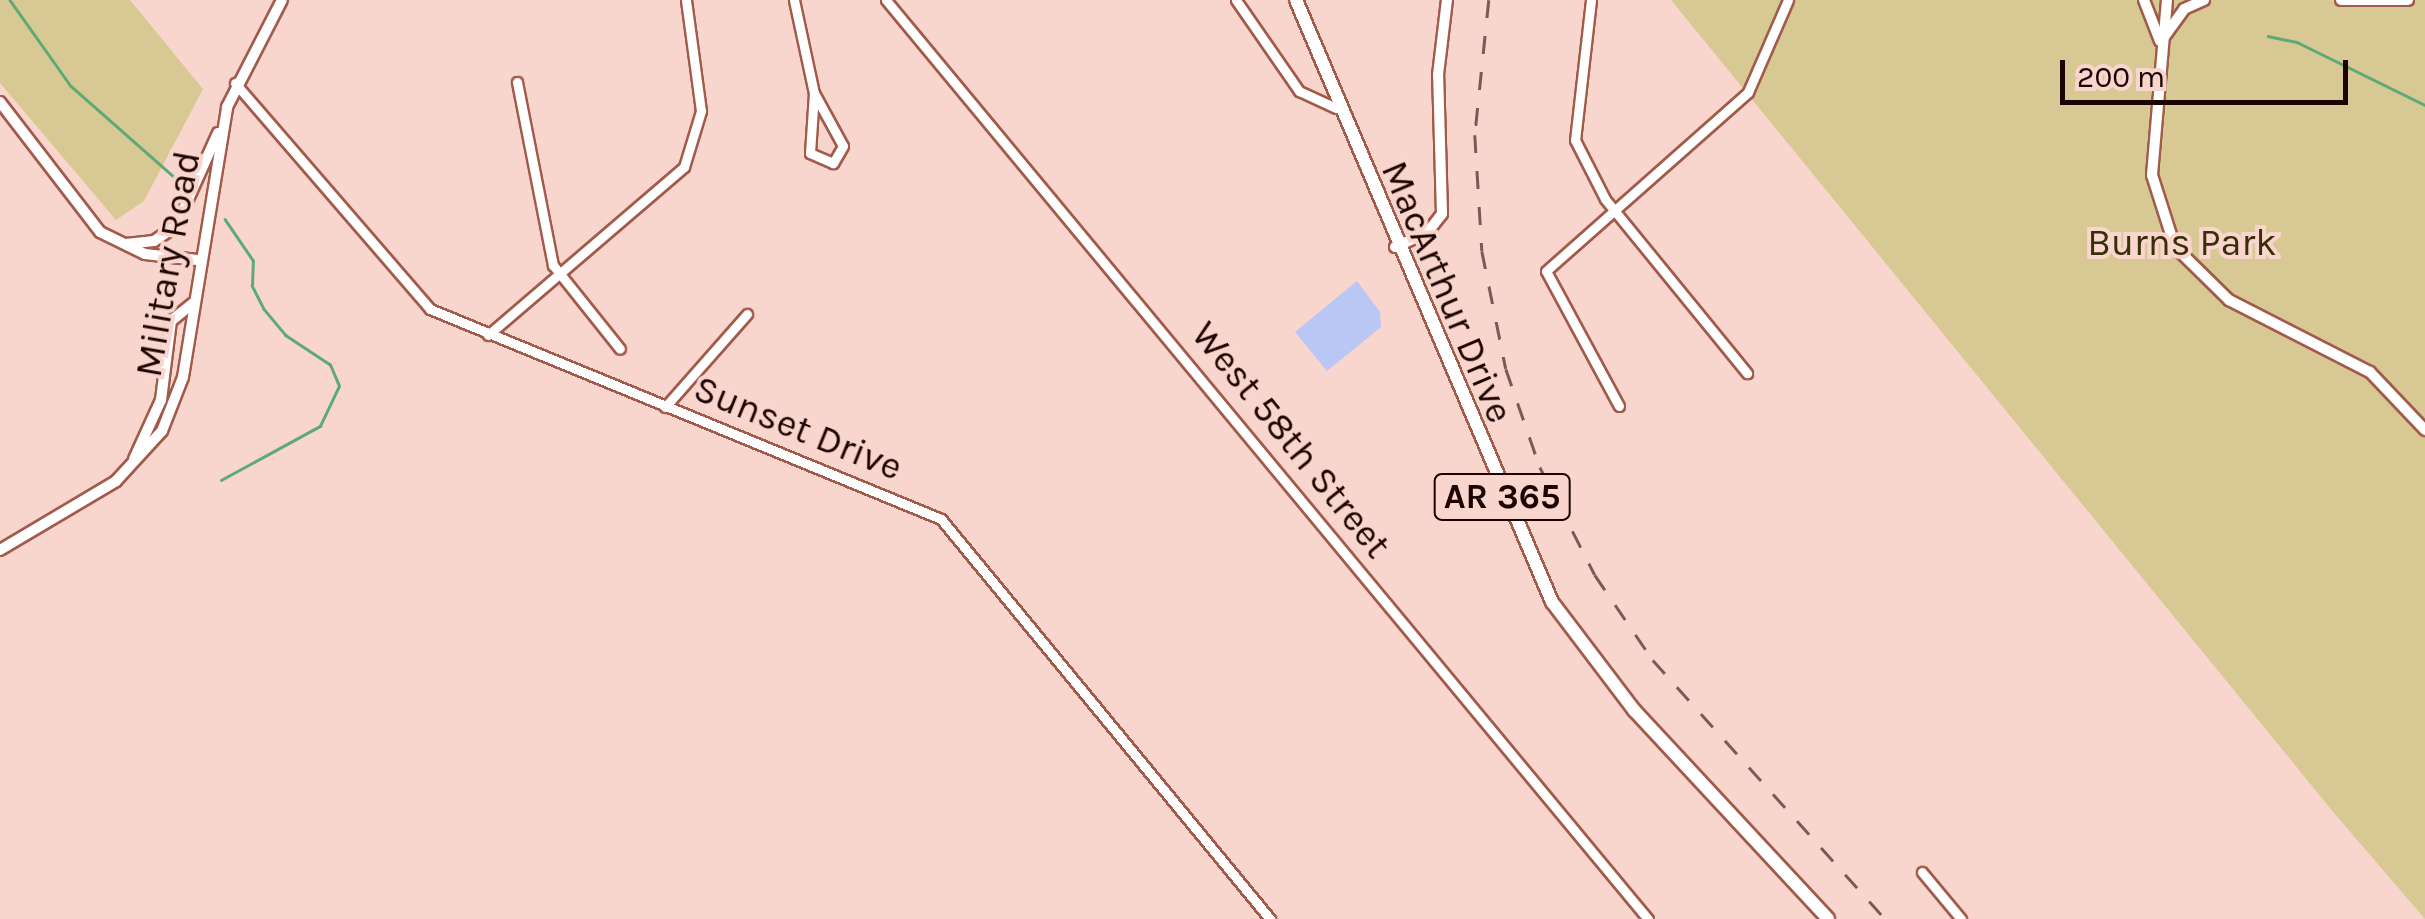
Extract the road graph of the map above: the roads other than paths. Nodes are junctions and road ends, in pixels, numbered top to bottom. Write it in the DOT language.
graph roads {
  1 [pos="686,0"];
  2 [pos="794,0"];
  3 [pos="886,0"];
  4 [pos="1236,0"];
  5 [pos="1296,0"];
  6 [pos="1447,0"];
  7 [pos="1591,0"];
  8 [pos="1788,0"];
  9 [pos="2144,0"];
  10 [pos="2167,0"];
  11 [pos="2204,0"];
  12 [pos="2341,0"];
  13 [pos="2408,0"];
  14 [pos="279,1"];
  15 [pos="2160,42"];
  16 [pos="516,82"];
  17 [pos="235,83"];
  18 [pos="814,94"];
  19 [pos="0,102"];
  20 [pos="1336,108"];
  21 [pos="221,128"];
  22 [pos="1615,210"];
  23 [pos="122,245"];
  24 [pos="1395,247"];
  25 [pos="198,260"];
  26 [pos="560,275"];
  27 [pos="193,303"];
  28 [pos="747,314"];
  29 [pos="488,335"];
  30 [pos="620,349"];
  31 [pos="1747,373"];
  32 [pos="1619,406"];
  33 [pos="665,407"];
  34 [pos="2425,430"];
  35 [pos="58,519"];
  36 [pos="0,550"];
  37 [pos="1922,872"];
  38 [pos="1270,919"];
  39 [pos="1648,919"];
  40 [pos="1828,919"];
  41 [pos="1961,919"];
  1 -- 26 [label="street"];
  2 -- 18 [label="street"];
  3 -- 39 [label="street, West 58th Street"];
  4 -- 20 [label="street"];
  5 -- 20 [label="main road, MacArthur Drive / AR 365"];
  6 -- 24 [label="street"];
  7 -- 22 [label="street"];
  8 -- 22 [label="street"];
  9 -- 15 [label="street"];
  10 -- 15 [label="street"];
  11 -- 15 [label="street"];
  12 -- 13 [label="street"];
  14 -- 17 [label="street, Military Road"];
  15 -- 34 [label="street"];
  16 -- 26 [label="street"];
  17 -- 21 [label="street, Military Road"];
  17 -- 29 [label="street, Sunset Drive"];
  18 -- 18 [label="street"];
  19 -- 23 [label="street"];
  20 -- 24 [label="main road, MacArthur Drive / AR 365"];
  21 -- 23 [label="street"];
  21 -- 25 [label="street, Military Road"];
  22 -- 31 [label="street"];
  22 -- 32 [label="street"];
  23 -- 25 [label="street"];
  24 -- 40 [label="main road, MacArthur Drive / AR 365"];
  25 -- 27 [label="street, Military Road"];
  26 -- 29 [label="street"];
  26 -- 30 [label="street"];
  27 -- 35 [label="street"];
  27 -- 35 [label="street, Military Road"];
  28 -- 33 [label="street"];
  29 -- 33 [label="street, Sunset Drive"];
  33 -- 38 [label="street, Sunset Drive"];
  35 -- 36 [label="street, Military Road"];
  37 -- 41 [label="street"];
}
